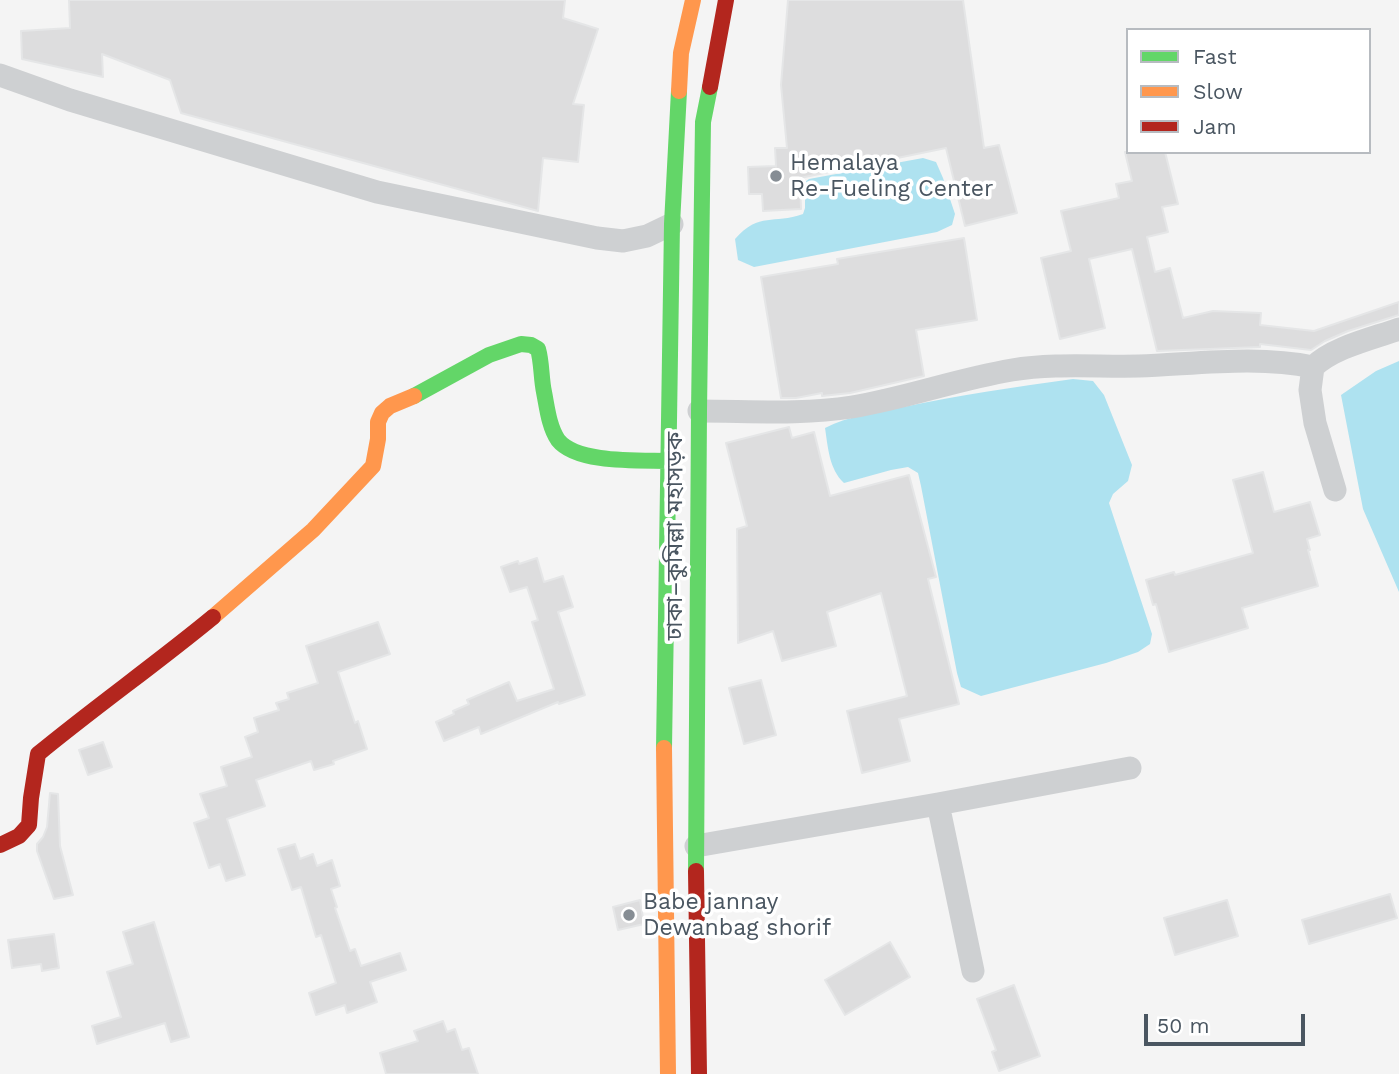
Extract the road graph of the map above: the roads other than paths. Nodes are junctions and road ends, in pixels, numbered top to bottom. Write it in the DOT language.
graph roads {
  1 [pos="693,0"];
  2 [pos="726,0"];
  3 [pos="0,75"];
  4 [pos="672,224"];
  5 [pos="1399,329"];
  6 [pos="1313,367"];
  7 [pos="699,411"];
  8 [pos="669,461"];
  9 [pos="1335,490"];
  10 [pos="1130,768"];
  11 [pos="939,804"];
  12 [pos="0,845"];
  13 [pos="696,846"];
  14 [pos="973,971"];
  15 [pos="668,1074"];
  16 [pos="699,1074"];
  1 -- 4 [label="main road, ঢাকা–কুমিল্লা মহাসড়ক"];
  2 -- 7 [label="main road, ঢাকা–কুমিল্লা মহাসড়ক"];
  3 -- 4 [label="street"];
  4 -- 8 [label="main road, ঢাকা–কুমিল্লা মহাসড়ক"];
  5 -- 6 [label="street"];
  6 -- 7 [label="street"];
  6 -- 9 [label="street"];
  7 -- 13 [label="main road, ঢাকা–কুমিল্লা মহাসড়ক"];
  8 -- 12 [label="main road"];
  8 -- 15 [label="main road, ঢাকা–কুমিল্লা মহাসড়ক"];
  10 -- 11 [label="street"];
  11 -- 13 [label="street"];
  11 -- 14 [label="street"];
  13 -- 16 [label="main road, ঢাকা–কুমিল্লা মহাসড়ক"];
}
